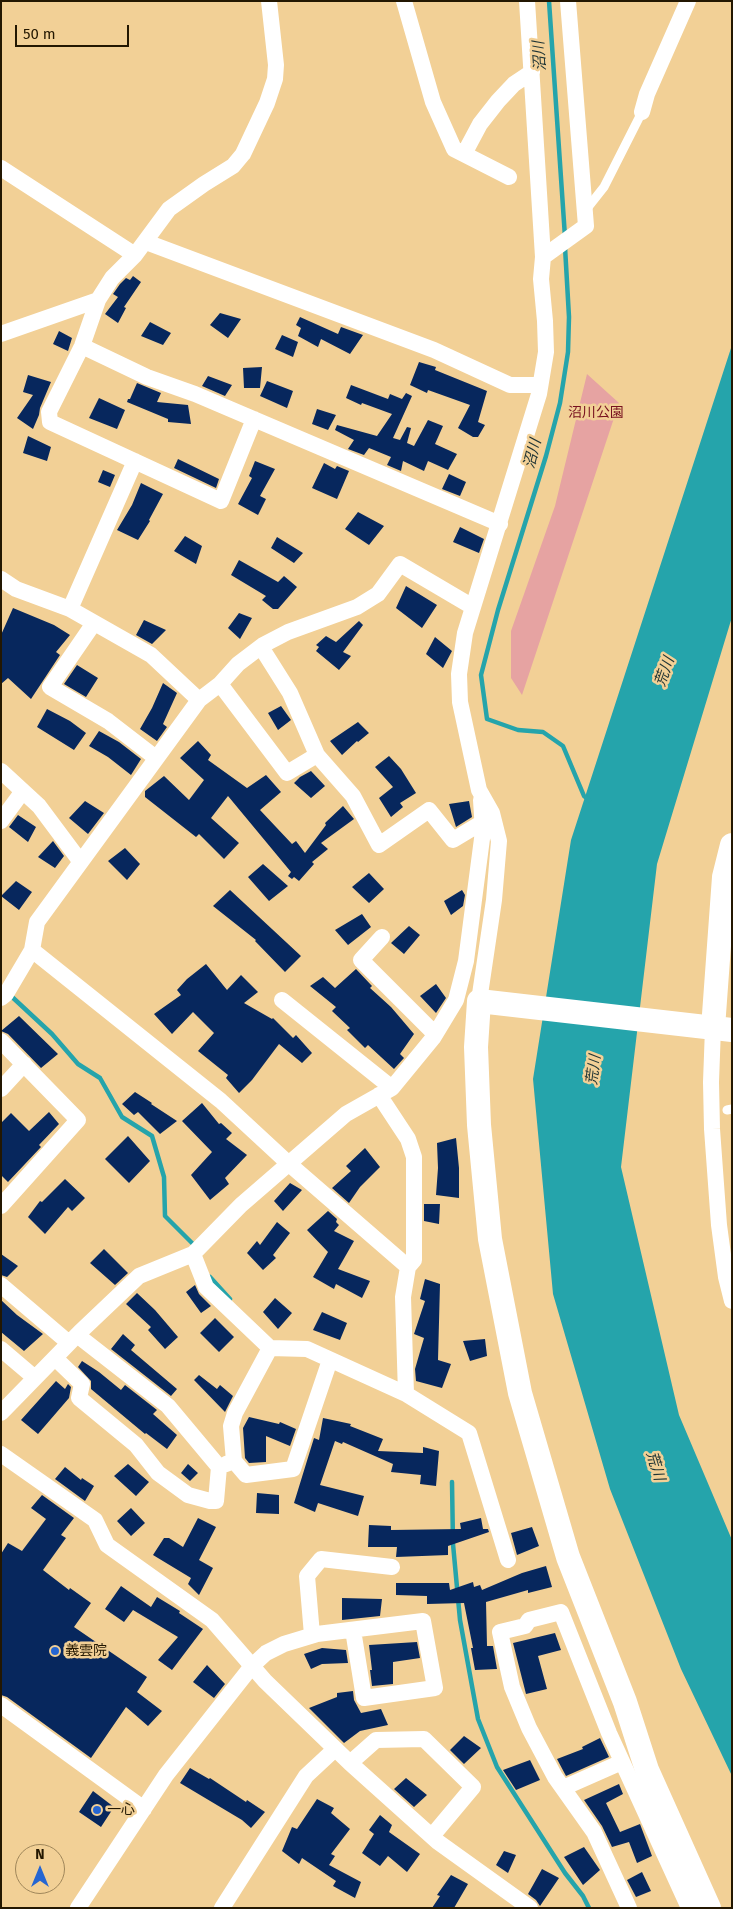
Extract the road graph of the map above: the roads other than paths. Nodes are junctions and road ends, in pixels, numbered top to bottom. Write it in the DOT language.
graph roads {
  1 [pos="269,1"];
  2 [pos="404,1"];
  3 [pos="527,1"];
  4 [pos="568,1"];
  5 [pos="688,1"];
  6 [pos="532,72"];
  7 [pos="642,112"];
  8 [pos="464,154"];
  9 [pos="1,168"];
  10 [pos="509,177"];
  11 [pos="586,219"];
  12 [pos="146,242"];
  13 [pos="136,255"];
  14 [pos="543,257"];
  15 [pos="98,300"];
  16 [pos="1,334"];
  17 [pos="82,346"];
  18 [pos="540,385"];
  19 [pos="254,419"];
  20 [pos="135,461"];
  21 [pos="500,524"];
  22 [pos="1,579"];
  23 [pos="473,607"];
  24 [pos="70,609"];
  25 [pos="94,623"];
  26 [pos="261,647"];
  27 [pos="220,684"];
  28 [pos="198,700"];
  29 [pos="317,755"];
  30 [pos="156,758"];
  31 [pos="1,771"];
  32 [pos="479,790"];
  33 [pos="23,791"];
  34 [pos="1,821"];
  35 [pos="483,822"];
  36 [pos="732,845"];
  37 [pos="80,861"];
  38 [pos="382,937"];
  39 [pos="32,950"];
  40 [pos="6,992"];
  41 [pos="282,1000"];
  42 [pos="487,1002"];
  43 [pos="718,1028"];
  44 [pos="435,1034"];
  45 [pos="1,1041"];
  46 [pos="24,1064"];
  47 [pos="1,1089"];
  48 [pos="386,1092"];
  49 [pos="288,1163"];
  50 [pos="1,1206"];
  51 [pos="197,1250"];
  52 [pos="408,1267"];
  53 [pos="1,1285"];
  54 [pos="732,1301"];
  55 [pos="73,1339"];
  56 [pos="270,1348"];
  57 [pos="1,1349"];
  58 [pos="55,1358"];
  59 [pos="330,1360"];
  60 [pos="36,1378"];
  61 [pos="406,1389"];
  62 [pos="1,1414"];
  63 [pos="1,1454"];
  64 [pos="227,1464"];
  65 [pos="508,1560"];
  66 [pos="392,1567"];
  67 [pos="353,1630"];
  68 [pos="312,1636"];
  69 [pos="252,1666"];
  70 [pos="1,1705"];
  71 [pos="334,1749"];
  72 [pos="622,1762"];
  73 [pos="350,1763"];
  74 [pos="562,1788"];
  75 [pos="144,1809"];
  76 [pos="432,1836"];
  77 [pos="78,1908"];
  78 [pos="222,1908"];
  79 [pos="530,1908"];
  80 [pos="629,1908"];
  81 [pos="689,1908"];
  82 [pos="708,1908"];
  1 -- 12 [label="street"];
  2 -- 8 [label="street"];
  3 -- 6 [label="street"];
  4 -- 11 [label="street"];
  5 -- 7 [label="street"];
  6 -- 8 [label="street"];
  6 -- 14 [label="street"];
  7 -- 11 [label="lane"];
  8 -- 10 [label="street"];
  9 -- 13 [label="street"];
  11 -- 14 [label="street"];
  12 -- 13 [label="street"];
  12 -- 18 [label="street"];
  13 -- 15 [label="street"];
  14 -- 18 [label="street"];
  15 -- 16 [label="street"];
  15 -- 17 [label="street"];
  17 -- 19 [label="street"];
  17 -- 20 [label="street"];
  18 -- 21 [label="street"];
  19 -- 20 [label="street"];
  19 -- 21 [label="street"];
  20 -- 24 [label="street"];
  21 -- 23 [label="street"];
  22 -- 24 [label="street"];
  23 -- 26 [label="street"];
  23 -- 32 [label="street"];
  24 -- 25 [label="street"];
  25 -- 28 [label="street"];
  25 -- 30 [label="street"];
  26 -- 27 [label="street"];
  26 -- 29 [label="street"];
  27 -- 28 [label="street"];
  27 -- 29 [label="street"];
  28 -- 30 [label="street"];
  29 -- 35 [label="street"];
  30 -- 37 [label="street"];
  31 -- 33 [label="street"];
  32 -- 35 [label="street"];
  32 -- 42 [label="street"];
  33 -- 34 [label="street"];
  33 -- 37 [label="street"];
  35 -- 44 [label="street"];
  36 -- 43 [label="street"];
  37 -- 39 [label="street"];
  38 -- 44 [label="street"];
  39 -- 40 [label="street"];
  39 -- 49 [label="street"];
  41 -- 48 [label="street"];
  42 -- 43 [label="street"];
  42 -- 82 [label="street"];
  43 -- 54 [label="street"];
  44 -- 48 [label="street"];
  45 -- 46 [label="street"];
  46 -- 47 [label="street"];
  46 -- 50 [label="street"];
  48 -- 49 [label="street"];
  48 -- 52 [label="street"];
  49 -- 51 [label="street"];
  49 -- 52 [label="street"];
  51 -- 55 [label="street"];
  51 -- 56 [label="street"];
  52 -- 61 [label="street"];
  53 -- 55 [label="street"];
  55 -- 58 [label="street"];
  55 -- 64 [label="street"];
  56 -- 59 [label="street"];
  56 -- 64 [label="street"];
  57 -- 60 [label="street"];
  58 -- 60 [label="street"];
  58 -- 64 [label="street"];
  59 -- 61 [label="street"];
  59 -- 64 [label="street"];
  60 -- 62 [label="street"];
  61 -- 65 [label="street"];
  63 -- 69 [label="street"];
  66 -- 68 [label="street"];
  67 -- 67 [label="street"];
  67 -- 68 [label="street"];
  68 -- 69 [label="street"];
  69 -- 71 [label="street"];
  69 -- 75 [label="street"];
  70 -- 75 [label="street"];
  71 -- 73 [label="street"];
  71 -- 78 [label="street"];
  72 -- 74 [label="street"];
  72 -- 74 [label="street"];
  72 -- 81 [label="street"];
  73 -- 76 [label="street"];
  73 -- 76 [label="street"];
  74 -- 80 [label="street"];
  75 -- 77 [label="street"];
  76 -- 79 [label="street"];
}
